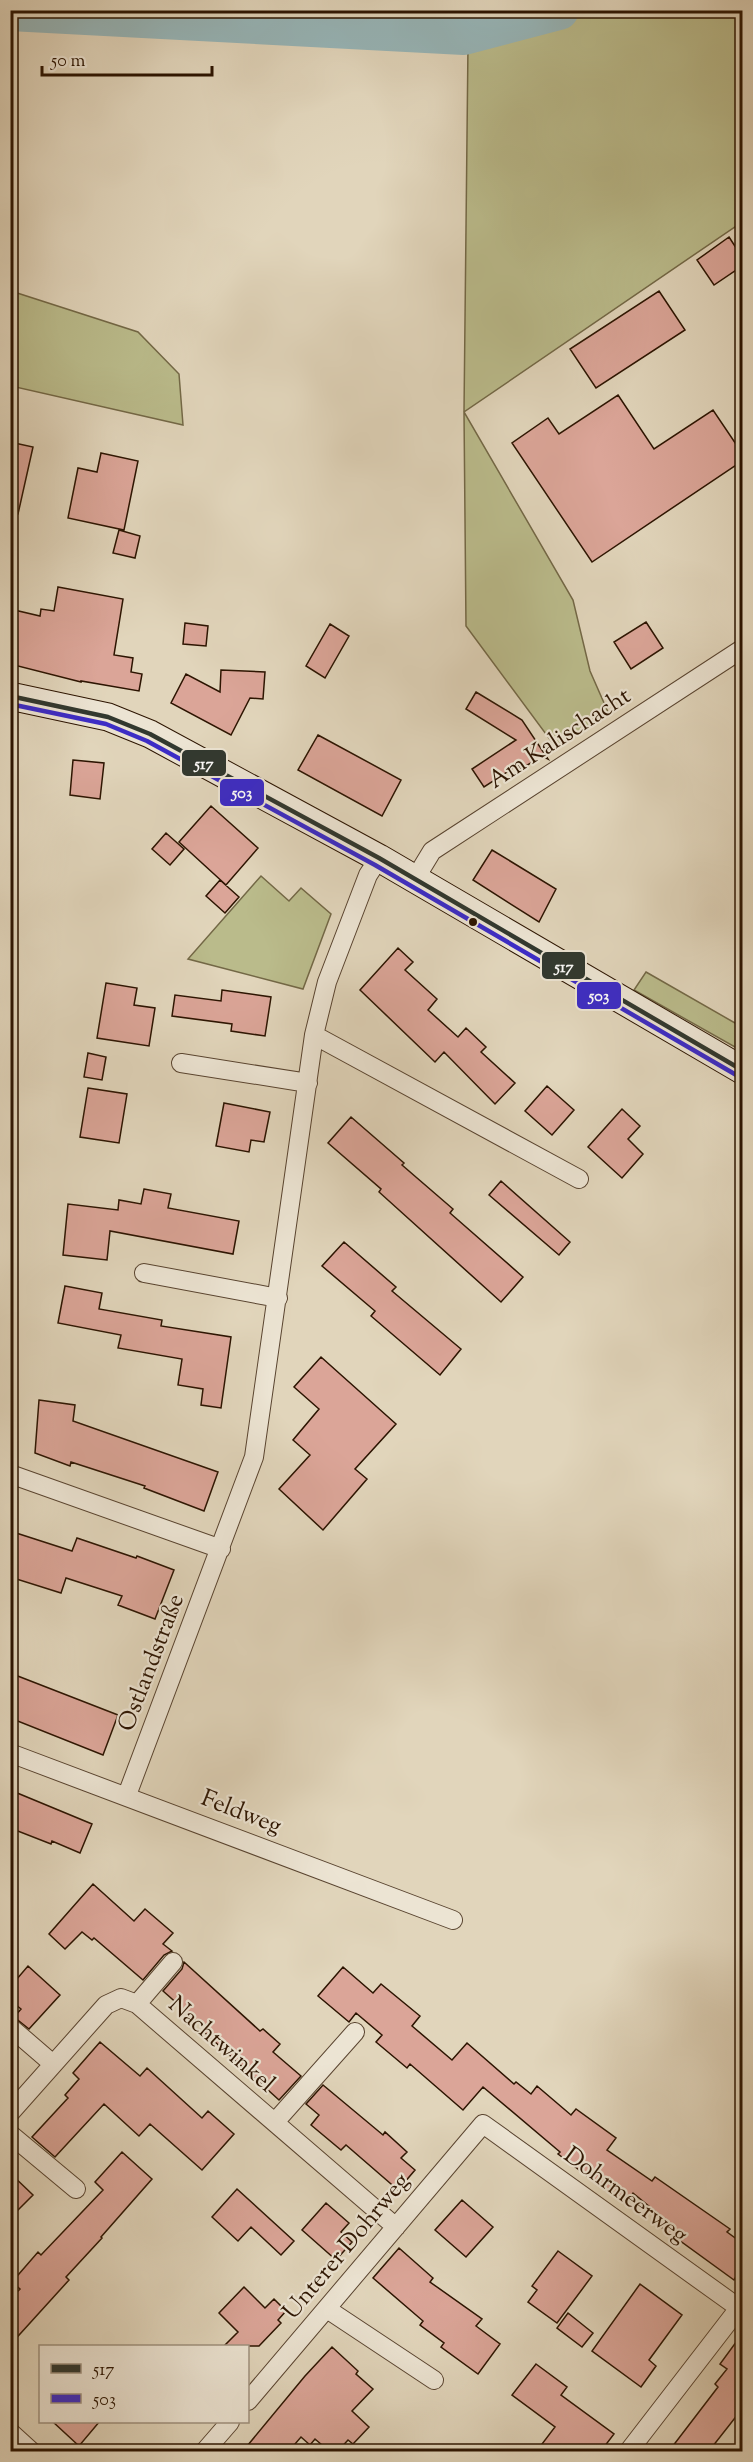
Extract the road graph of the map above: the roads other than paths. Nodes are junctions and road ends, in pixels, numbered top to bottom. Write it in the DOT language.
graph roads {
  1 [pos="742,649"];
  2 [pos="10,696"];
  3 [pos="379,858"];
  4 [pos="415,879"];
  5 [pos="314,1035"];
  6 [pos="181,1063"];
  7 [pos="742,1070"];
  8 [pos="308,1083"];
  9 [pos="579,1179"];
  10 [pos="144,1273"];
  11 [pos="278,1298"];
  12 [pos="10,1474"];
  13 [pos="221,1549"];
  14 [pos="10,1753"];
  15 [pos="127,1795"];
  16 [pos="453,1920"];
  17 [pos="173,1962"];
  18 [pos="137,2004"];
  19 [pos="10,2027"];
  20 [pos="355,2031"];
  21 [pos="53,2064"];
  22 [pos="10,2113"];
  23 [pos="275,2122"];
  24 [pos="483,2124"];
  25 [pos="10,2134"];
  26 [pos="76,2189"];
  27 [pos="396,2227"];
  28 [pos="327,2308"];
  29 [pos="434,2380"];
  30 [pos="249,2400"];
  31 [pos="228,2423"];
  32 [pos="10,2432"];
  33 [pos="32,2451"];
  34 [pos="204,2451"];
  35 [pos="628,2451"];
  1 -- 4 [label="street, Am Kalischacht"];
  2 -- 3 [label="street"];
  3 -- 4 [label="street"];
  3 -- 5 [label="street, Ostlandstraße"];
  4 -- 7 [label="street"];
  5 -- 8 [label="street, Ostlandstraße"];
  5 -- 9 [label="street"];
  6 -- 8 [label="street"];
  8 -- 11 [label="street, Ostlandstraße"];
  10 -- 11 [label="street"];
  11 -- 13 [label="street, Ostlandstraße"];
  12 -- 13 [label="street"];
  13 -- 15 [label="street, Ostlandstraße"];
  14 -- 15 [label="street, Feldweg"];
  15 -- 16 [label="street, Feldweg"];
  17 -- 18 [label="street, Nachtwinkel"];
  18 -- 21 [label="street, Nachtwinkel"];
  18 -- 23 [label="street, Nachtwinkel"];
  19 -- 21 [label="street"];
  20 -- 23 [label="street, Nachtwinkel"];
  21 -- 22 [label="street, Nachtwinkel"];
  23 -- 27 [label="street, Nachtwinkel"];
  24 -- 27 [label="street, Unterer Dohrweg"];
  24 -- 35 [label="street, Dohrmeerweg"];
  25 -- 26 [label="street"];
  27 -- 28 [label="street, Unterer Dohrweg"];
  28 -- 29 [label="street"];
  28 -- 30 [label="street, Unterer Dohrweg"];
  31 -- 34 [label="street"];
  32 -- 33 [label="street"];
}
